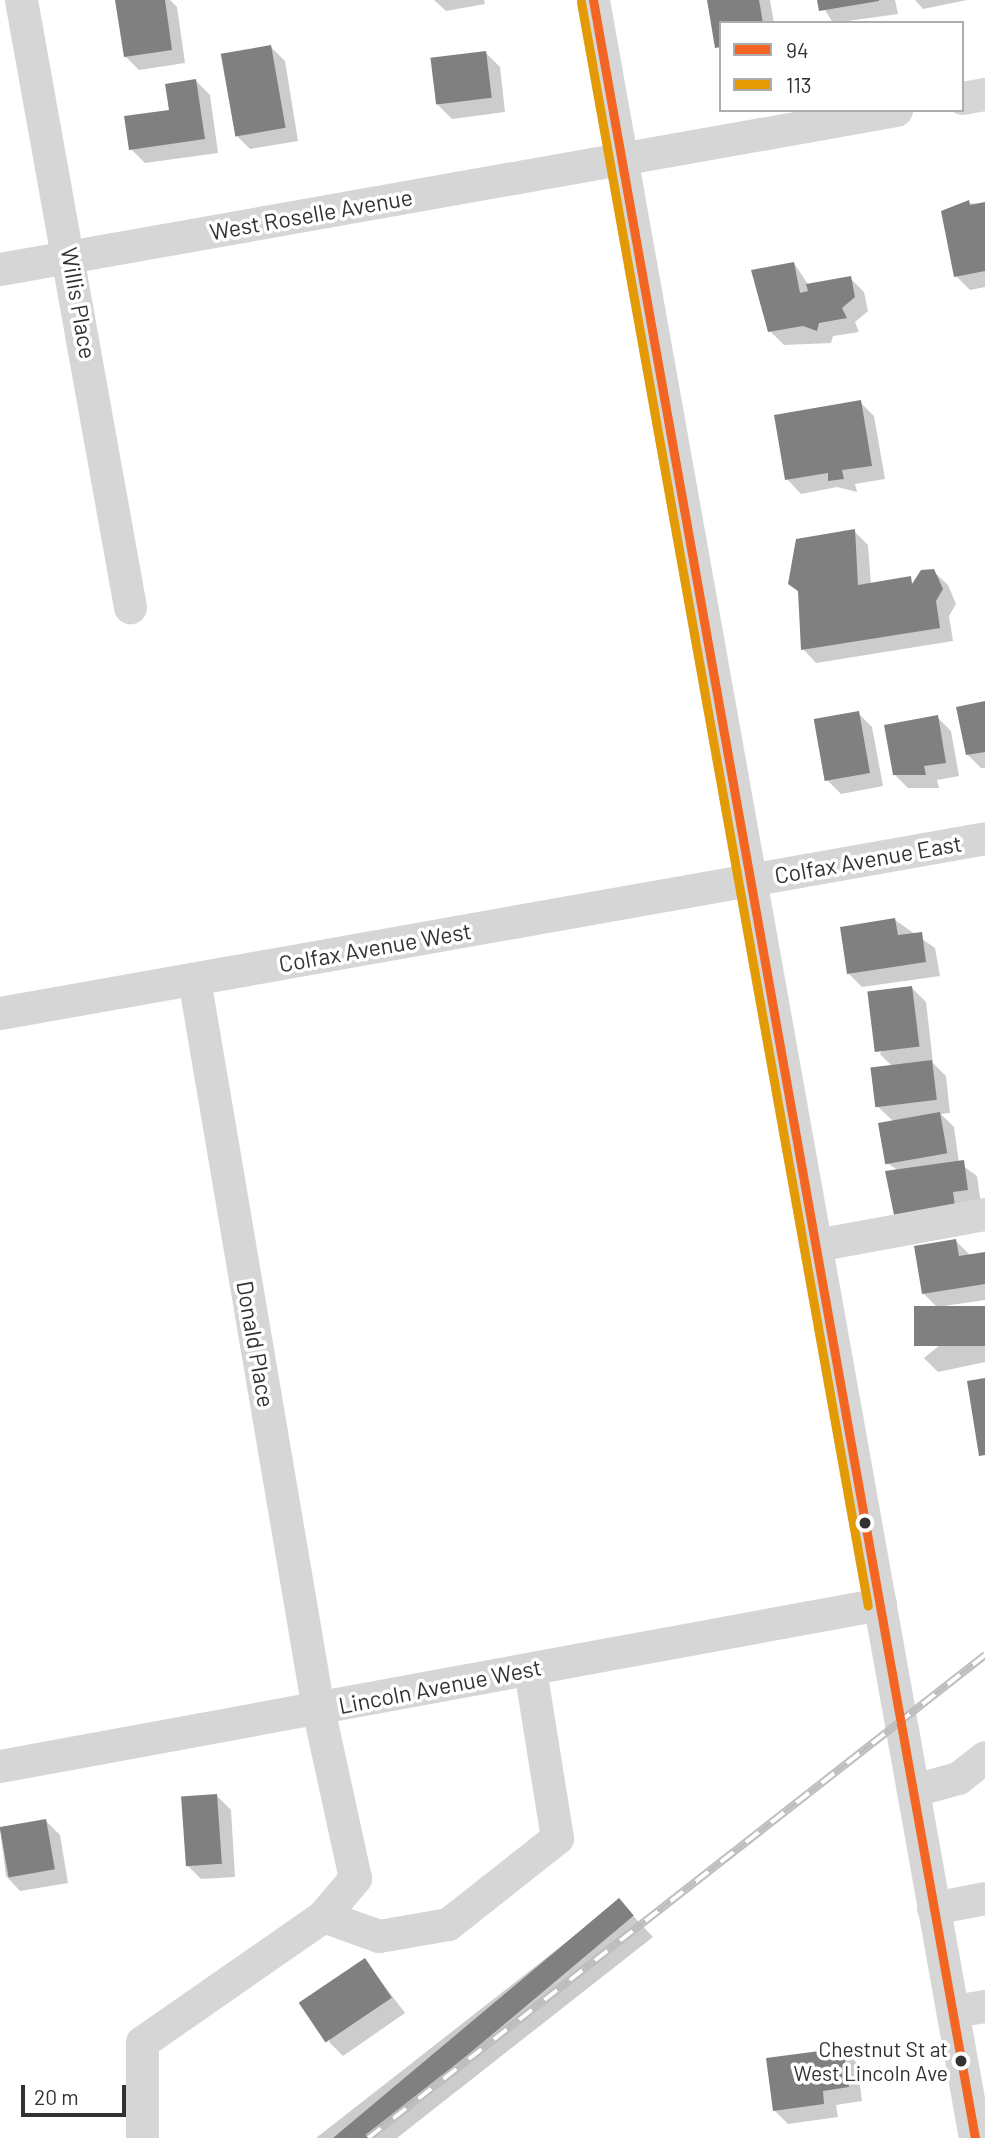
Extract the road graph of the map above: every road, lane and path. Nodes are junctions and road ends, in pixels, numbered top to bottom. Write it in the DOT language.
graph roads {
  1 [pos="21,0"];
  2 [pos="593,0"];
  3 [pos="985,94"];
  4 [pos="964,98"];
  5 [pos="884,112"];
  6 [pos="622,159"];
  7 [pos="72,257"];
  8 [pos="0,269"];
  9 [pos="130,607"];
  10 [pos="985,838"];
  11 [pos="751,881"];
  12 [pos="194,979"];
  13 [pos="0,1013"];
  14 [pos="985,1214"];
  15 [pos="816,1245"];
  16 [pos="880,1604"];
  17 [pos="530,1670"];
  18 [pos="318,1709"];
  19 [pos="985,1757"];
  20 [pos="0,1766"];
  21 [pos="914,1790"];
  22 [pos="985,1898"];
  23 [pos="933,1908"];
  24 [pos="323,1916"];
  25 [pos="985,2006"];
  26 [pos="953,2011"];
  27 [pos="973,2056"];
  28 [pos="142,2138"];
  29 [pos="975,2138"];
  1 -- 7 [label="street, Willis Place"];
  2 -- 6 [label="street"];
  3 -- 4 [label="street"];
  5 -- 6 [label="street, West Roselle Avenue"];
  6 -- 7 [label="street, West Roselle Avenue"];
  6 -- 11 [label="street"];
  7 -- 8 [label="street, West Roselle Avenue"];
  7 -- 9 [label="street, Willis Place"];
  10 -- 11 [label="street, Colfax Avenue East"];
  11 -- 12 [label="street, Colfax Avenue West"];
  11 -- 15 [label="street"];
  12 -- 13 [label="street, Colfax Avenue West"];
  12 -- 18 [label="street, Donald Place"];
  14 -- 15 [label="street"];
  15 -- 16 [label="street"];
  16 -- 17 [label="street, Lincoln Avenue West"];
  16 -- 21 [label="street"];
  17 -- 18 [label="street, Lincoln Avenue West"];
  17 -- 24 [label="street"];
  18 -- 20 [label="street, Lincoln Avenue West"];
  18 -- 24 [label="street, Donald Place"];
  19 -- 21 [label="street"];
  21 -- 23 [label="street"];
  22 -- 23 [label="street"];
  23 -- 26 [label="street"];
  24 -- 28 [label="street"];
  25 -- 26 [label="street"];
  26 -- 27 [label="street"];
  27 -- 29 [label="street"];
}
